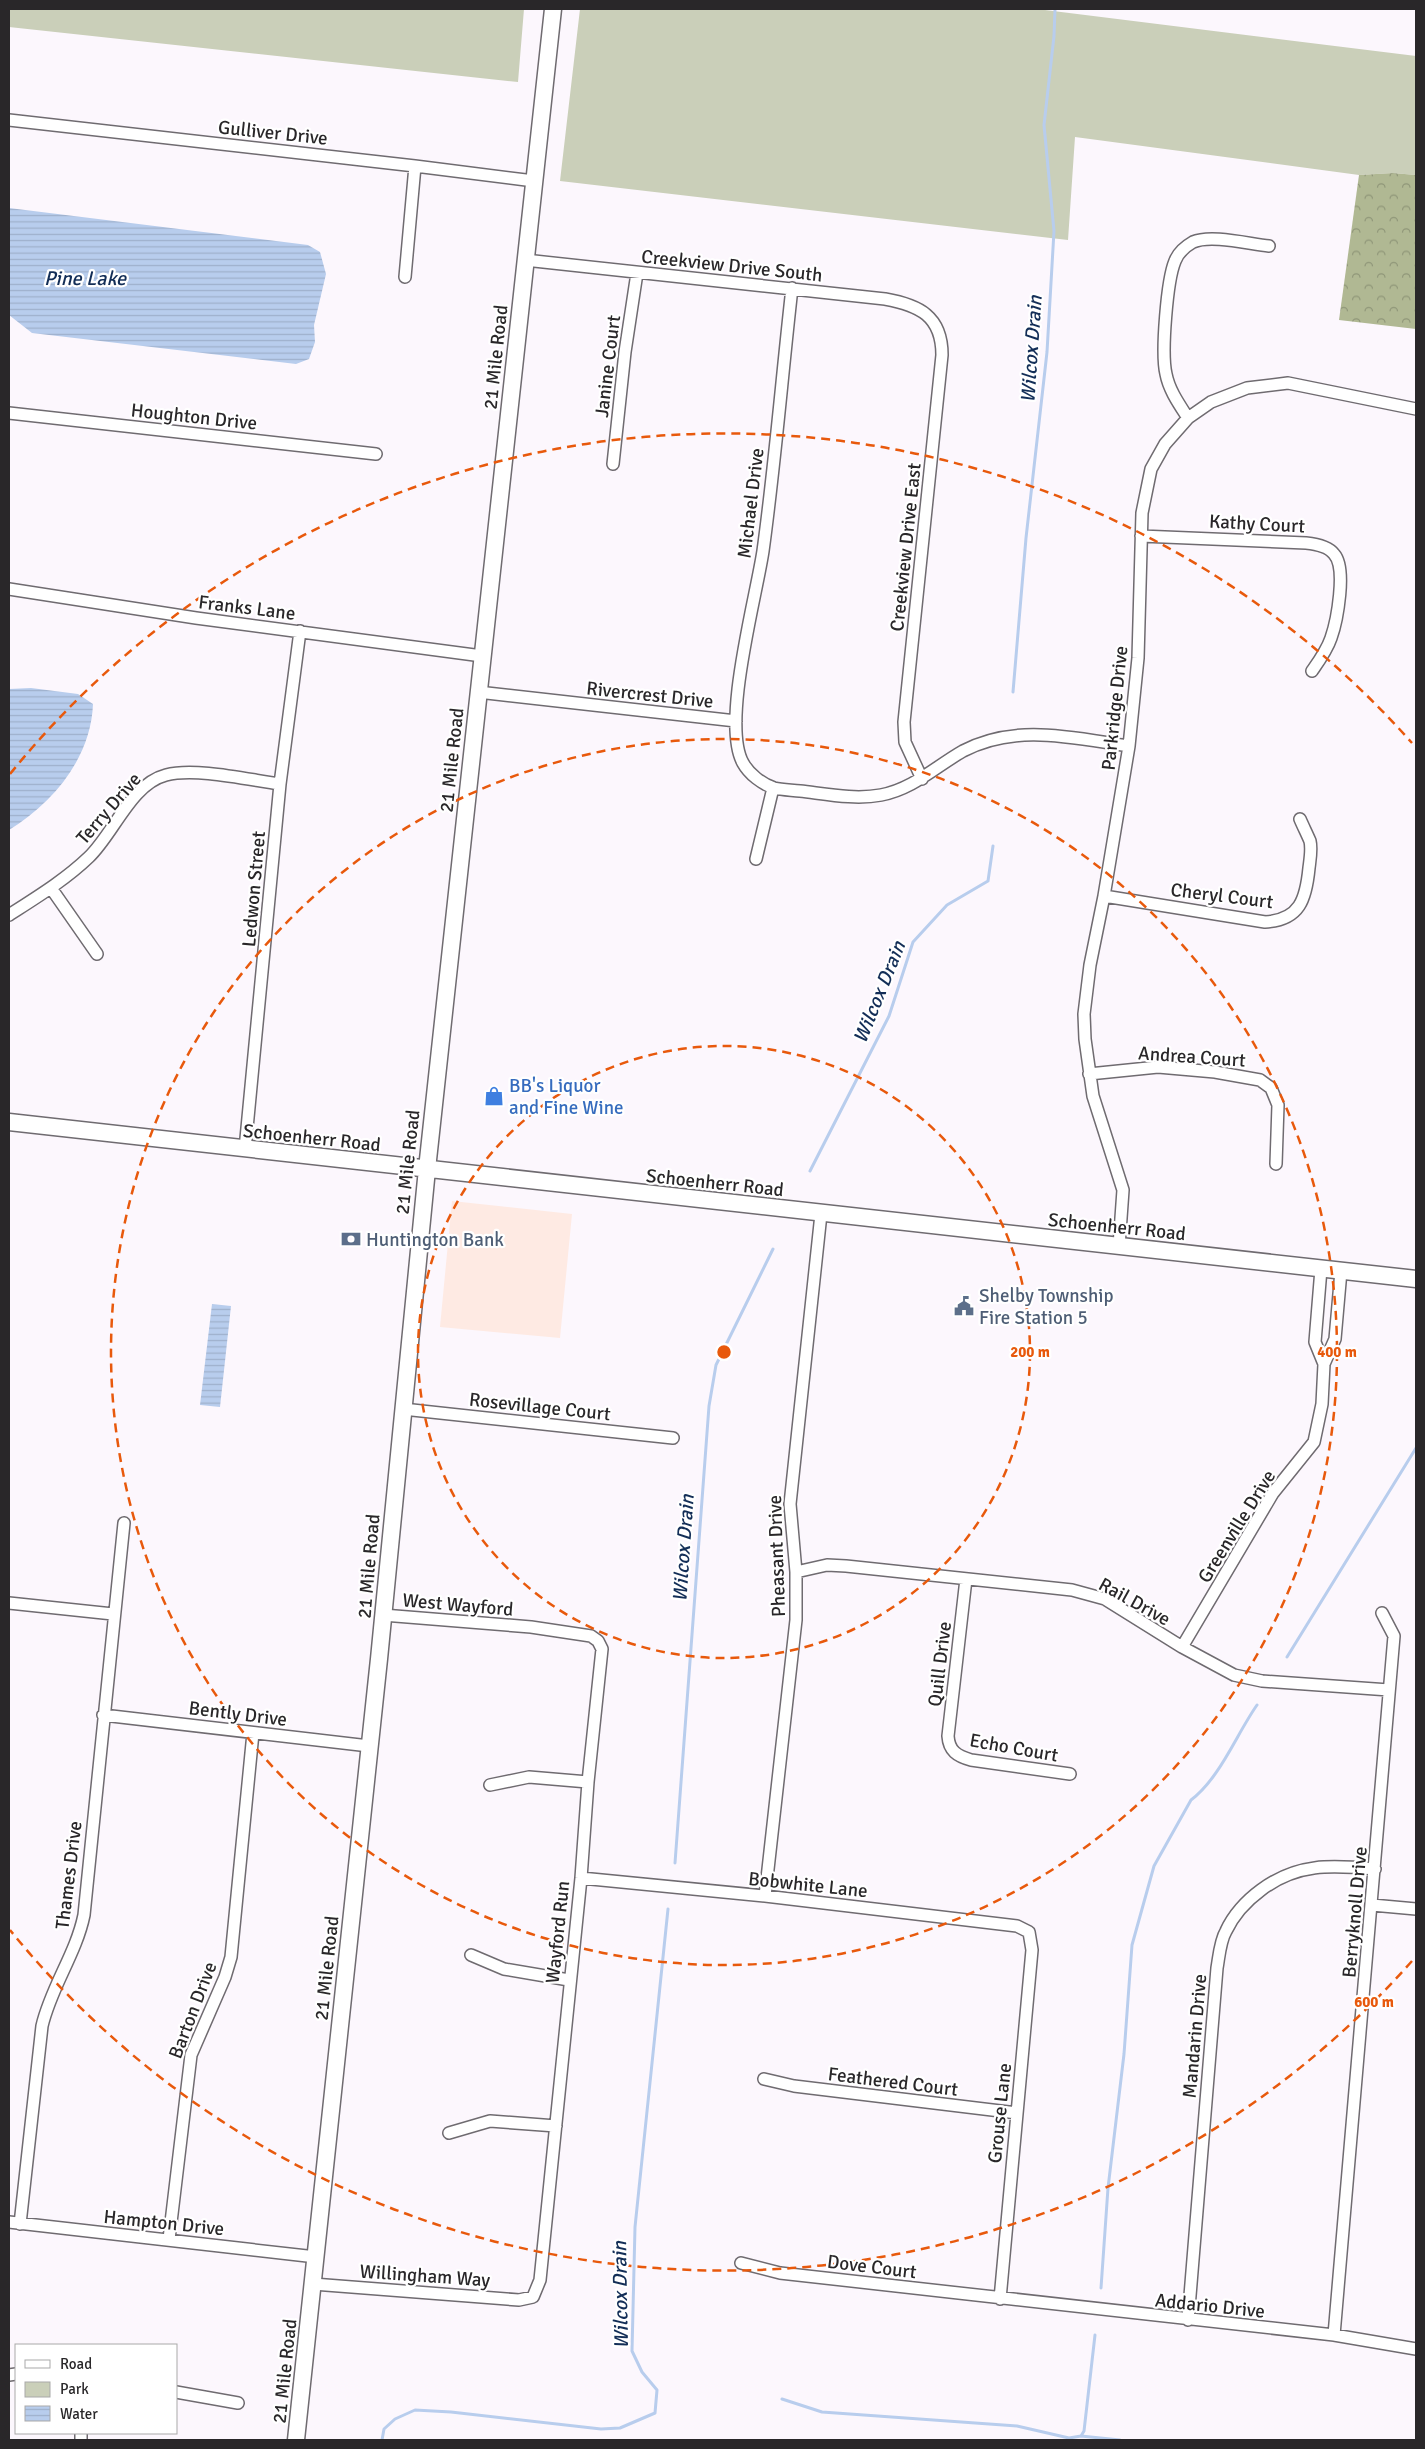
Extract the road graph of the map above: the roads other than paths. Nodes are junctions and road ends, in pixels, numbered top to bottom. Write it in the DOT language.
graph roads {
  1 [pos="553,9"];
  2 [pos="9,120"];
  3 [pos="415,166"];
  4 [pos="534,181"];
  5 [pos="1269,246"];
  6 [pos="525,260"];
  7 [pos="637,273"];
  8 [pos="405,277"];
  9 [pos="792,288"];
  10 [pos="930,318"];
  11 [pos="1416,409"];
  12 [pos="9,413"];
  13 [pos="1188,418"];
  14 [pos="376,454"];
  15 [pos="613,464"];
  16 [pos="1141,536"];
  17 [pos="9,589"];
  18 [pos="300,631"];
  19 [pos="482,656"];
  20 [pos="1312,672"];
  21 [pos="478,692"];
  22 [pos="736,721"];
  23 [pos="1129,746"];
  24 [pos="922,779"];
  25 [pos="280,784"];
  26 [pos="773,788"];
  27 [pos="1300,819"];
  28 [pos="756,859"];
  29 [pos="51,888"];
  30 [pos="1104,896"];
  31 [pos="9,915"];
  32 [pos="97,954"];
  33 [pos="1089,1074"];
  34 [pos="9,1122"];
  35 [pos="245,1149"];
  36 [pos="1276,1164"];
  37 [pos="426,1169"];
  38 [pos="821,1214"];
  39 [pos="1119,1246"];
  40 [pos="1321,1269"];
  41 [pos="1341,1271"];
  42 [pos="1416,1279"];
  43 [pos="1324,1364"];
  44 [pos="403,1409"];
  45 [pos="673,1438"];
  46 [pos="124,1523"];
  47 [pos="796,1572"];
  48 [pos="966,1579"];
  49 [pos="9,1603"];
  50 [pos="1382,1613"];
  51 [pos="113,1614"];
  52 [pos="383,1615"];
  53 [pos="530,1627"];
  54 [pos="1182,1647"];
  55 [pos="1389,1690"];
  56 [pos="103,1715"];
  57 [pos="254,1733"];
  58 [pos="369,1746"];
  59 [pos="953,1751"];
  60 [pos="1070,1774"];
  61 [pos="588,1782"];
  62 [pos="490,1785"];
  63 [pos="1375,1869"];
  64 [pos="581,1878"];
  65 [pos="765,1896"];
  66 [pos="1372,1905"];
  67 [pos="1416,1909"];
  68 [pos="1029,1932"];
  69 [pos="471,1955"];
  70 [pos="569,1980"];
  71 [pos="764,2079"];
  72 [pos="1017,2113"];
  73 [pos="556,2126"];
  74 [pos="449,2133"];
  75 [pos="14,2223"];
  76 [pos="170,2239"];
  77 [pos="316,2257"];
  78 [pos="742,2263"];
  79 [pos="313,2284"];
  80 [pos="533,2297"];
  81 [pos="1000,2299"];
  82 [pos="1188,2320"];
  83 [pos="1334,2335"];
  84 [pos="1416,2349"];
  85 [pos="178,2392"];
  86 [pos="238,2402"];
  87 [pos="296,2440"];
  1 -- 4 [label="street, 21 Mile Road"];
  2 -- 3 [label="street, Gulliver Drive"];
  3 -- 4 [label="street, Gulliver Drive"];
  3 -- 8 [label="street"];
  4 -- 6 [label="street, 21 Mile Road"];
  5 -- 13 [label="street"];
  6 -- 7 [label="street, Creekview Drive South"];
  6 -- 19 [label="street, 21 Mile Road"];
  7 -- 9 [label="street, Creekview Drive South"];
  7 -- 15 [label="street, Janine Court"];
  9 -- 10 [label="street, Creekview Drive South"];
  9 -- 22 [label="street, Michael Drive"];
  10 -- 24 [label="street, Creekview Drive East"];
  11 -- 13 [label="street, Parkridge Drive"];
  12 -- 14 [label="street, Houghton Drive"];
  13 -- 16 [label="street, Parkridge Drive"];
  16 -- 20 [label="street, Kathy Court"];
  16 -- 23 [label="street, Parkridge Drive"];
  17 -- 18 [label="street, Franks Lane"];
  18 -- 19 [label="street, Franks Lane"];
  18 -- 25 [label="street, Ledwon Street"];
  19 -- 21 [label="street, 21 Mile Road"];
  21 -- 22 [label="street, Rivercrest Drive"];
  21 -- 37 [label="street, 21 Mile Road"];
  22 -- 26 [label="street, Rivercrest Drive"];
  23 -- 24 [label="street"];
  23 -- 30 [label="street, Parkridge Drive"];
  24 -- 26 [label="street"];
  25 -- 29 [label="street, Terry Drive"];
  25 -- 35 [label="street, Ledwon Street"];
  26 -- 28 [label="street"];
  27 -- 30 [label="street, Cheryl Court"];
  29 -- 31 [label="street, Terry Drive"];
  29 -- 32 [label="street"];
  30 -- 33 [label="street, Parkridge Drive"];
  33 -- 36 [label="street, Andrea Court"];
  33 -- 39 [label="street, Parkridge Drive"];
  34 -- 35 [label="street, Schoenherr Road"];
  35 -- 37 [label="street, Schoenherr Road"];
  37 -- 38 [label="street, Schoenherr Road"];
  37 -- 44 [label="street, 21 Mile Road"];
  38 -- 39 [label="street, Schoenherr Road"];
  38 -- 47 [label="street, Pheasant Drive"];
  39 -- 40 [label="street, Schoenherr Road"];
  40 -- 41 [label="street, Schoenherr Road"];
  40 -- 43 [label="street, Greenville Drive"];
  41 -- 42 [label="street, Schoenherr Road"];
  41 -- 43 [label="street, Greenville Drive"];
  43 -- 54 [label="street, Greenville Drive"];
  44 -- 45 [label="street, Rosevillage Court"];
  44 -- 52 [label="street, 21 Mile Road"];
  46 -- 51 [label="street, Thames Drive"];
  47 -- 48 [label="street, Rail Drive"];
  47 -- 65 [label="street, Pheasant Drive"];
  48 -- 54 [label="street, Rail Drive"];
  48 -- 59 [label="street, Quill Drive"];
  49 -- 51 [label="street"];
  50 -- 55 [label="street, Berryknoll Drive"];
  51 -- 56 [label="street, Thames Drive"];
  52 -- 53 [label="street, West Wayford"];
  52 -- 58 [label="street, 21 Mile Road"];
  53 -- 61 [label="street, Wayford Run"];
  54 -- 55 [label="street, Rail Drive"];
  55 -- 63 [label="street, Berryknoll Drive"];
  56 -- 57 [label="street, Bently Drive"];
  56 -- 75 [label="street, Thames Drive"];
  57 -- 58 [label="street, Bently Drive"];
  57 -- 76 [label="street, Barton Drive"];
  58 -- 77 [label="street, 21 Mile Road"];
  59 -- 60 [label="street, Echo Court"];
  61 -- 62 [label="street"];
  61 -- 64 [label="street, Wayford Run"];
  63 -- 66 [label="street, Berryknoll Drive"];
  63 -- 82 [label="street, Mandarin Drive"];
  64 -- 65 [label="street, Bobwhite Lane"];
  64 -- 70 [label="street, Wayford Run"];
  65 -- 68 [label="street, Bobwhite Lane"];
  66 -- 67 [label="street"];
  66 -- 83 [label="street, Berryknoll Drive"];
  68 -- 72 [label="street, Grouse Lane"];
  69 -- 70 [label="street"];
  70 -- 73 [label="street, Wayford Run"];
  71 -- 72 [label="street, Feathered Court"];
  72 -- 81 [label="street, Grouse Lane"];
  73 -- 74 [label="street"];
  73 -- 80 [label="street, Wayford Run"];
  75 -- 76 [label="street, Hampton Drive"];
  76 -- 77 [label="street, Hampton Drive"];
  77 -- 79 [label="street, 21 Mile Road"];
  78 -- 81 [label="street, Dove Court"];
  79 -- 80 [label="street, Willingham Way"];
  79 -- 87 [label="street, 21 Mile Road"];
  81 -- 82 [label="street, Addario Drive"];
  82 -- 83 [label="street, Addario Drive"];
  83 -- 84 [label="street, Addario Drive"];
  85 -- 86 [label="street"];
}
